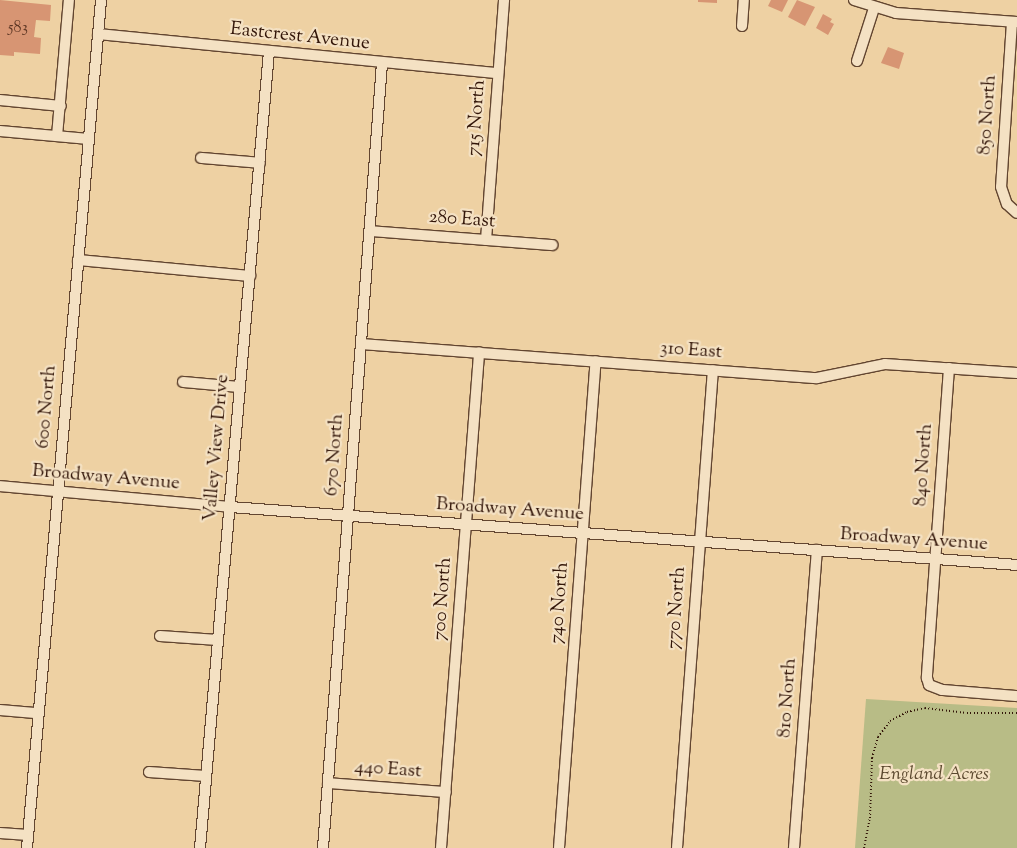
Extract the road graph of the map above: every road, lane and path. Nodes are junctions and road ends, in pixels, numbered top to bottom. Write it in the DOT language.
graph roads {
  1 [pos="69,0"];
  2 [pos="101,0"];
  3 [pos="504,0"];
  4 [pos="744,0"];
  5 [pos="854,0"];
  6 [pos="874,8"];
  7 [pos="1015,22"];
  8 [pos="742,26"];
  9 [pos="98,34"];
  10 [pos="269,52"];
  11 [pos="858,61"];
  12 [pos="382,64"];
  13 [pos="498,73"];
  14 [pos="0,100"];
  15 [pos="61,106"];
  16 [pos="0,131"];
  17 [pos="57,136"];
  18 [pos="89,138"];
  19 [pos="201,158"];
  20 [pos="260,163"];
  21 [pos="1014,211"];
  22 [pos="370,231"];
  23 [pos="486,240"];
  24 [pos="552,244"];
  25 [pos="78,260"];
  26 [pos="250,276"];
  27 [pos="361,344"];
  28 [pos="479,352"];
  29 [pos="596,361"];
  30 [pos="949,368"];
  31 [pos="713,370"];
  32 [pos="1017,373"];
  33 [pos="183,382"];
  34 [pos="240,387"];
  35 [pos="0,486"];
  36 [pos="58,491"];
  37 [pos="230,507"];
  38 [pos="348,516"];
  39 [pos="466,524"];
  40 [pos="583,533"];
  41 [pos="700,542"];
  42 [pos="817,550"];
  43 [pos="935,559"];
  44 [pos="1017,565"];
  45 [pos="160,636"];
  46 [pos="218,640"];
  47 [pos="1017,696"];
  48 [pos="0,710"];
  49 [pos="38,713"];
  50 [pos="1017,713"];
  51 [pos="149,772"];
  52 [pos="206,776"];
  53 [pos="328,783"];
  54 [pos="446,792"];
  55 [pos="0,833"];
  56 [pos="28,835"];
  57 [pos="27,848"];
  58 [pos="200,848"];
  59 [pos="323,848"];
  60 [pos="441,848"];
  61 [pos="559,848"];
  62 [pos="676,848"];
  63 [pos="794,848"];
  64 [pos="864,848"];
  1 -- 15 [label="street"];
  2 -- 9 [label="street, 600 North"];
  3 -- 13 [label="street, 715 North"];
  4 -- 8 [label="street"];
  5 -- 6 [label="street"];
  6 -- 7 [label="street"];
  6 -- 11 [label="street"];
  7 -- 21 [label="street, 850 North"];
  9 -- 10 [label="street, Eastcrest Avenue"];
  9 -- 18 [label="street, 600 North"];
  10 -- 12 [label="street, Eastcrest Avenue"];
  10 -- 20 [label="street, Valley View Drive"];
  12 -- 13 [label="street, Eastcrest Avenue"];
  12 -- 22 [label="street, 670 North"];
  13 -- 23 [label="street, 715 North"];
  14 -- 15 [label="street"];
  15 -- 17 [label="street"];
  16 -- 17 [label="street"];
  17 -- 18 [label="street"];
  18 -- 25 [label="street, 600 North"];
  19 -- 20 [label="street"];
  20 -- 26 [label="street, Valley View Drive"];
  22 -- 23 [label="street, 280 East"];
  22 -- 27 [label="street, 670 North"];
  23 -- 24 [label="street, 280 East"];
  25 -- 26 [label="street"];
  25 -- 36 [label="street, 600 North"];
  26 -- 34 [label="street, Valley View Drive"];
  27 -- 28 [label="street, 310 East"];
  27 -- 38 [label="street, 670 North"];
  28 -- 29 [label="street, 310 East"];
  28 -- 39 [label="street, 700 North"];
  29 -- 31 [label="street, 310 East"];
  29 -- 40 [label="street, 740 North"];
  30 -- 31 [label="street, 310 East"];
  30 -- 32 [label="street, 310 East"];
  30 -- 43 [label="street, 840 North"];
  31 -- 41 [label="street, 770 North"];
  33 -- 34 [label="street"];
  34 -- 37 [label="street, Valley View Drive"];
  35 -- 36 [label="street, Broadway Avenue"];
  36 -- 37 [label="street, Broadway Avenue"];
  36 -- 49 [label="street, 600 North"];
  37 -- 38 [label="street, Broadway Avenue"];
  37 -- 46 [label="street, Valley View Drive"];
  38 -- 39 [label="street, Broadway Avenue"];
  38 -- 53 [label="street, 670 North"];
  39 -- 40 [label="street, Broadway Avenue"];
  39 -- 54 [label="street, 700 North"];
  40 -- 41 [label="street, Broadway Avenue"];
  40 -- 61 [label="street, 740 North"];
  41 -- 42 [label="street, Broadway Avenue"];
  41 -- 62 [label="street, 770 North"];
  42 -- 43 [label="street, Broadway Avenue"];
  42 -- 63 [label="street, 810 North"];
  43 -- 44 [label="street, Broadway Avenue"];
  43 -- 47 [label="street, 840 North"];
  45 -- 46 [label="street"];
  46 -- 52 [label="street, Valley View Drive"];
  48 -- 49 [label="street"];
  49 -- 56 [label="street, 600 North"];
  50 -- 64 [label="path"];
  51 -- 52 [label="street"];
  52 -- 58 [label="street, Valley View Drive"];
  53 -- 54 [label="street, 440 East"];
  53 -- 59 [label="street, 670 North"];
  54 -- 60 [label="street, 700 North"];
  55 -- 56 [label="street"];
  56 -- 57 [label="street, 600 North"];
}
